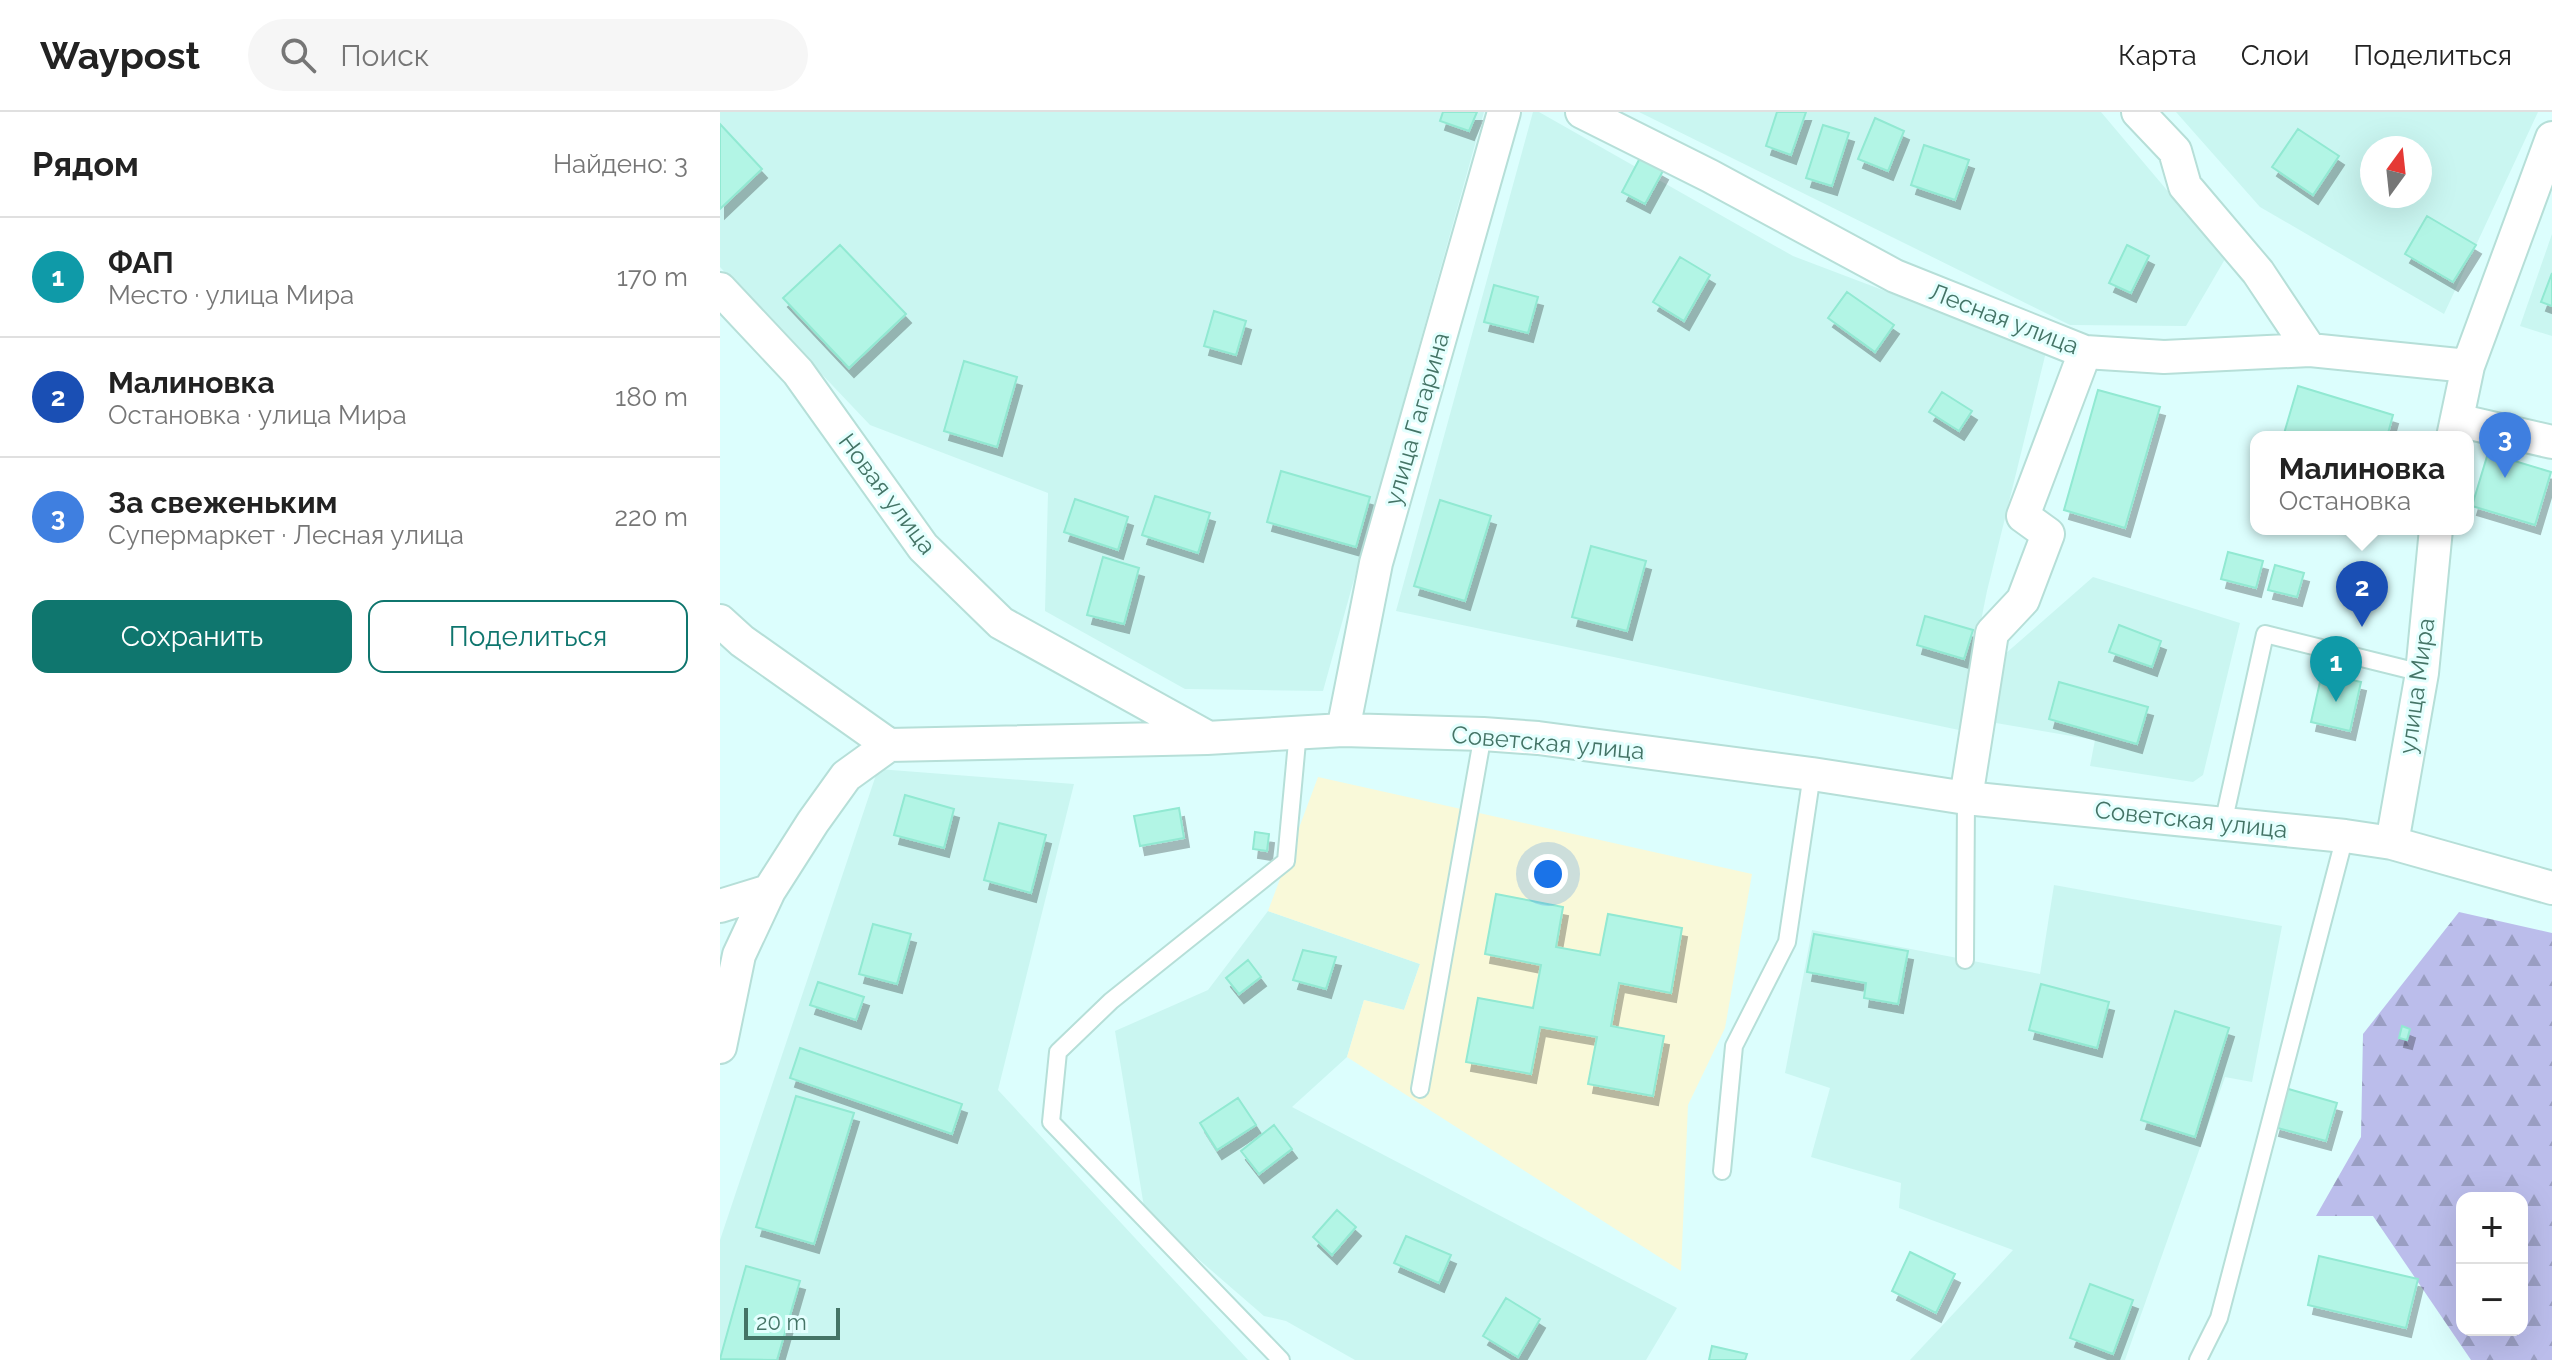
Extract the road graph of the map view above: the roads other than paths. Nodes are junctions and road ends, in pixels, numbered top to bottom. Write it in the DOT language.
graph roads {
  1 [pos="1504,112"];
  2 [pos="1582,112"];
  3 [pos="2138,112"];
  4 [pos="2552,138"];
  5 [pos="720,289"];
  6 [pos="2310,350"];
  7 [pos="2085,352"];
  8 [pos="2468,366"];
  9 [pos="2455,429"];
  10 [pos="2474,432"];
  11 [pos="2552,442"];
  12 [pos="2435,535"];
  13 [pos="720,621"];
  14 [pos="2422,673"];
  15 [pos="1343,730"];
  16 [pos="1298,731"];
  17 [pos="1483,734"];
  18 [pos="1207,738"];
  19 [pos="889,745"];
  20 [pos="1812,774"];
  21 [pos="1966,798"];
  22 [pos="2223,824"];
  23 [pos="2345,836"];
  24 [pos="2392,843"];
  25 [pos="2552,888"];
  26 [pos="769,891"];
  27 [pos="720,906"];
  28 [pos="1965,960"];
  29 [pos="720,1047"];
  30 [pos="1420,1089"];
  31 [pos="1722,1171"];
  32 [pos="1281,1360"];
  33 [pos="2198,1360"];
  1 -- 15 [label="street, улица Гагарина"];
  2 -- 7 [label="street, Лесная улица"];
  3 -- 6 [label="street"];
  4 -- 8 [label="street"];
  5 -- 18 [label="street, Новая улица"];
  6 -- 7 [label="street, Лесная улица"];
  6 -- 8 [label="street, Лесная улица"];
  7 -- 21 [label="street"];
  8 -- 9 [label="street"];
  10 -- 11 [label="street"];
  12 -- 14 [label="street, улица Мира"];
  13 -- 19 [label="street"];
  14 -- 22 [label="lane"];
  14 -- 24 [label="street, улица Мира"];
  15 -- 16 [label="street, Советская улица"];
  15 -- 17 [label="street, Советская улица"];
  16 -- 18 [label="street, Советская улица"];
  16 -- 32 [label="lane"];
  17 -- 20 [label="street, Советская улица"];
  17 -- 30 [label="lane"];
  18 -- 19 [label="street, Советская улица"];
  19 -- 26 [label="street"];
  20 -- 21 [label="street, Советская улица"];
  20 -- 31 [label="lane"];
  21 -- 22 [label="street, Советская улица"];
  21 -- 28 [label="lane"];
  22 -- 23 [label="street, Советская улица"];
  23 -- 24 [label="street, Советская улица"];
  23 -- 33 [label="lane"];
  24 -- 25 [label="street, Советская улица"];
  26 -- 27 [label="street"];
  26 -- 29 [label="street"];
}
